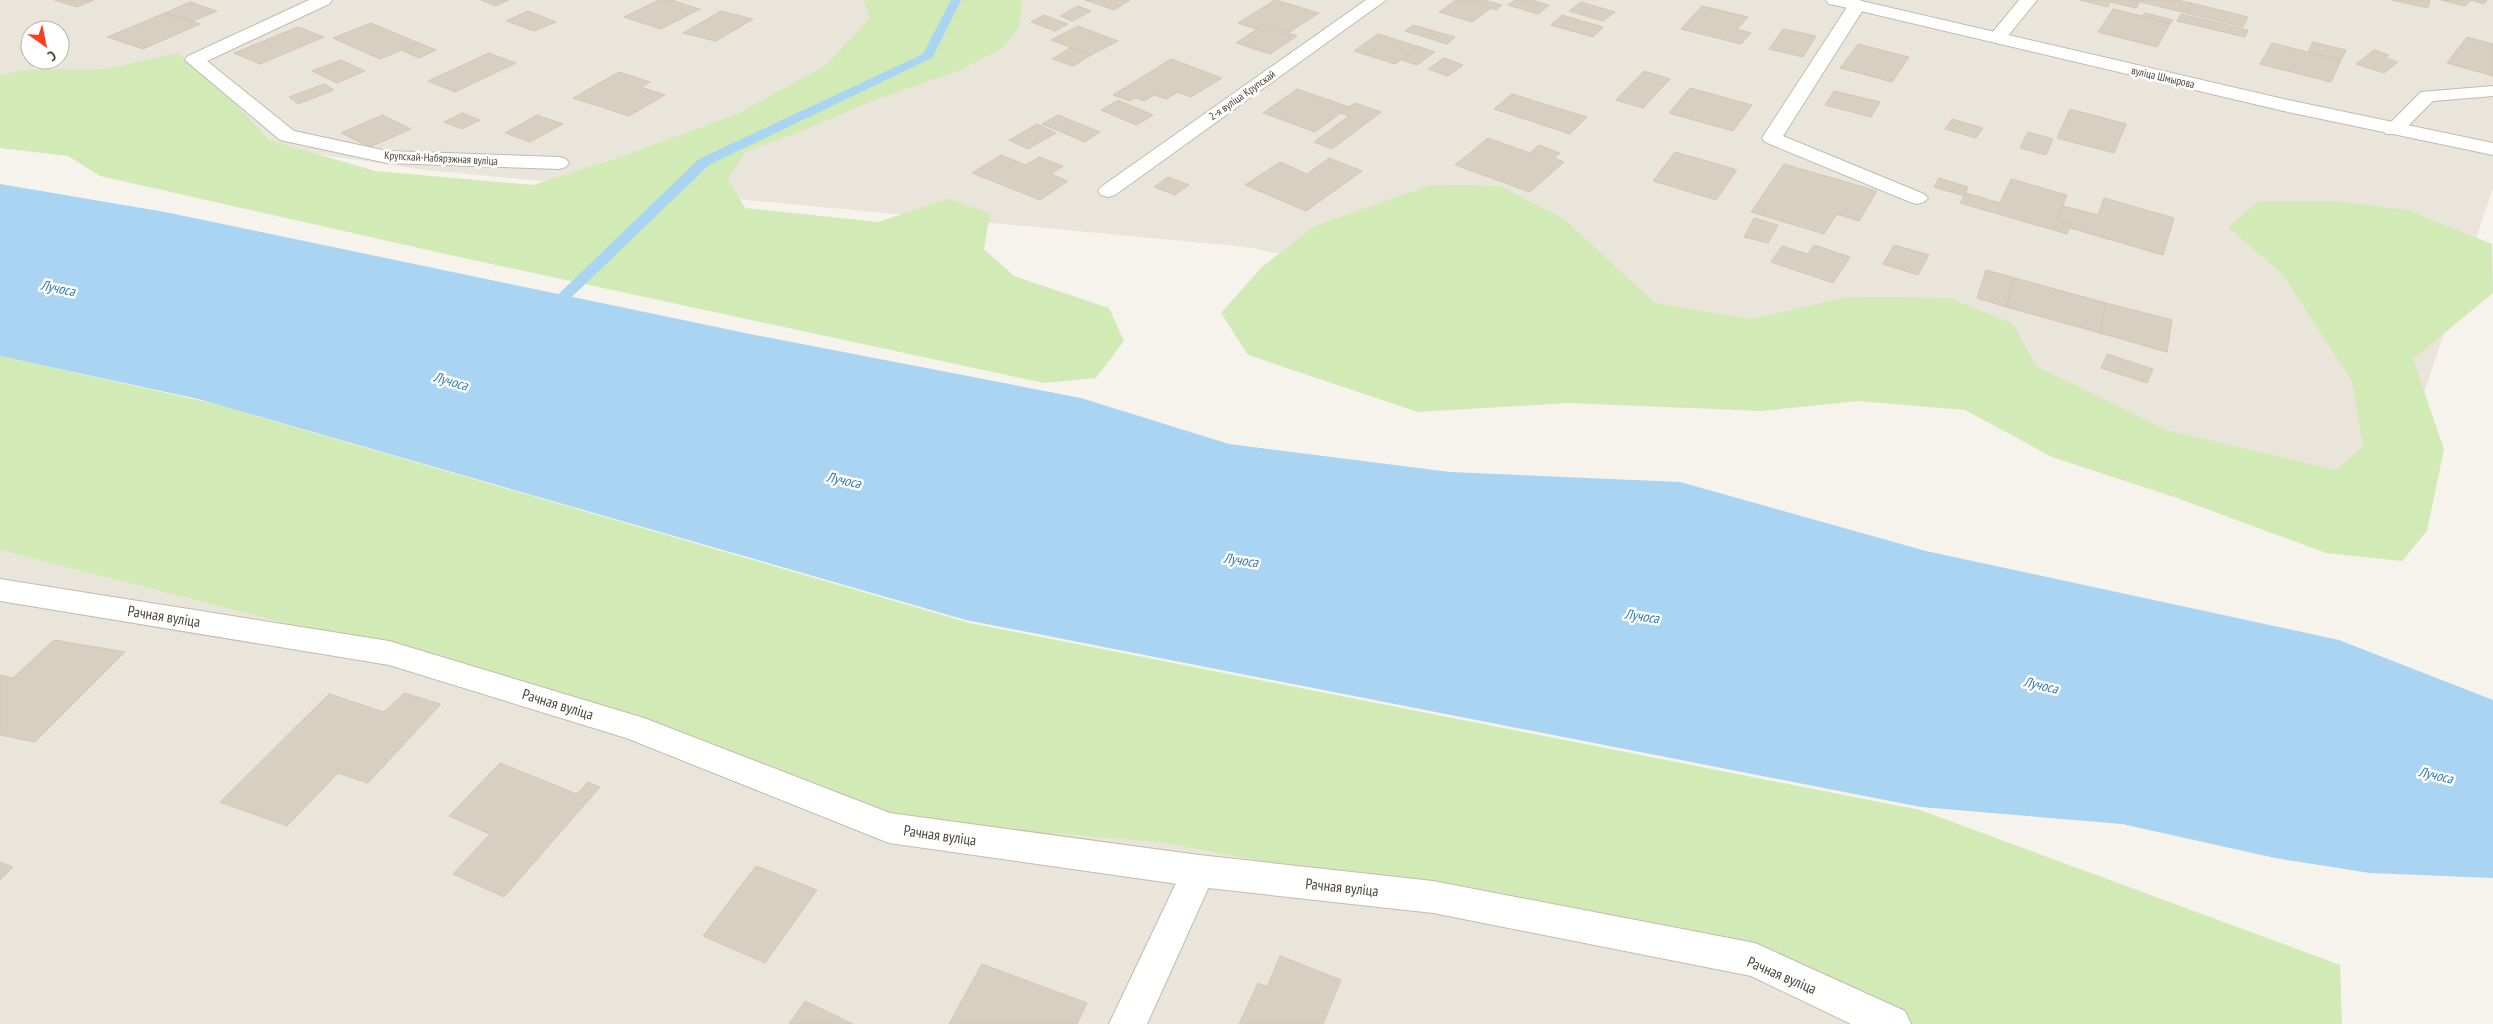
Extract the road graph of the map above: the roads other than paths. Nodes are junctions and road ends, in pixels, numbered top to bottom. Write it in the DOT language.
graph roads {
  1 [pos="323,0"];
  2 [pos="1377,0"];
  3 [pos="1835,0"];
  4 [pos="2028,0"];
  5 [pos="1857,5"];
  6 [pos="1997,38"];
  7 [pos="2491,91"];
  8 [pos="2393,130"];
  9 [pos="2493,149"];
  10 [pos="559,164"];
  11 [pos="1108,191"];
  12 [pos="1917,198"];
  13 [pos="0,590"];
  14 [pos="1199,871"];
  15 [pos="1128,1024"];
  16 [pos="1892,1024"];
  1 -- 10 [label="street, Крупскай-Набярэжная вуліца"];
  2 -- 11 [label="street, 2-я вуліца Крупскай"];
  3 -- 5 [label="street, вуліца Шмырова"];
  4 -- 6 [label="street"];
  5 -- 6 [label="street, вуліца Шмырова"];
  5 -- 12 [label="street"];
  6 -- 8 [label="street, вуліца Шмырова"];
  7 -- 8 [label="street"];
  8 -- 9 [label="street, вуліца Шмырова"];
  13 -- 14 [label="street, Рачная вуліца"];
  14 -- 15 [label="street"];
  14 -- 16 [label="street, Рачная вуліца"];
}
